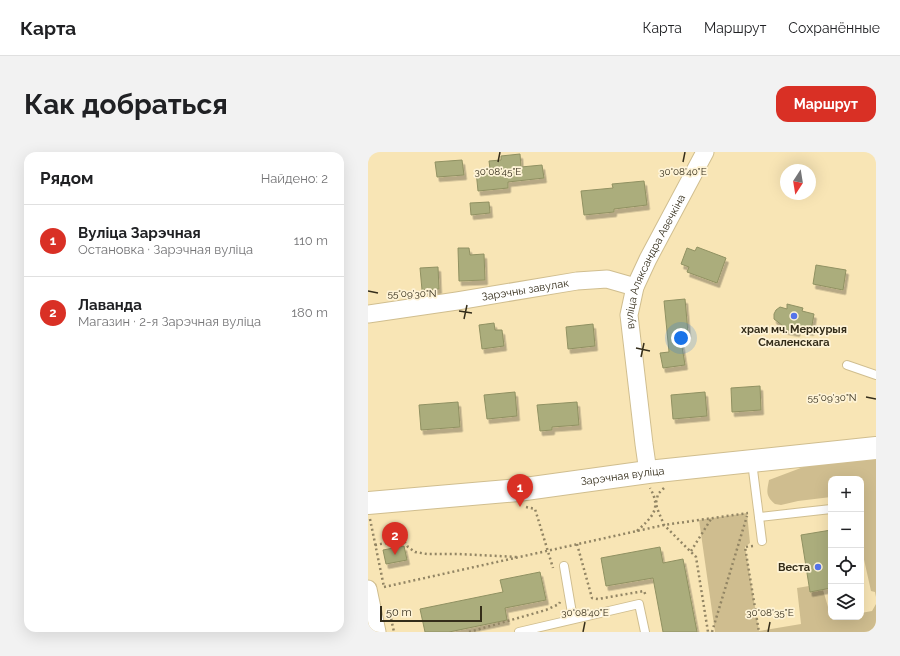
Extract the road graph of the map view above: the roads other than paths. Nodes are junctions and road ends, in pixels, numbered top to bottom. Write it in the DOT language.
graph roads {
  1 [pos="705,152"];
  2 [pos="635,287"];
  3 [pos="368,314"];
  4 [pos="847,365"];
  5 [pos="876,375"];
  6 [pos="876,448"];
  7 [pos="752,461"];
  8 [pos="648,478"];
  9 [pos="828,509"];
  10 [pos="369,510"];
  11 [pos="756,515"];
  12 [pos="760,543"];
  13 [pos="564,566"];
  14 [pos="368,590"];
  15 [pos="573,619"];
  16 [pos="378,632"];
  17 [pos="519,632"];
  18 [pos="645,632"];
  1 -- 2 [label="street, вуліца Аляксандра Авечкіна"];
  2 -- 3 [label="street, Зарэчны завулак"];
  2 -- 8 [label="street, вуліца Аляксандра Авечкіна"];
  4 -- 5 [label="lane"];
  6 -- 7 [label="street, Зарэчная вуліца"];
  7 -- 8 [label="street, Зарэчная вуліца"];
  7 -- 11 [label="lane"];
  8 -- 10 [label="street, Зарэчная вуліца"];
  9 -- 11 [label="lane"];
  11 -- 12 [label="lane"];
  13 -- 15 [label="lane"];
  14 -- 16 [label="street"];
  15 -- 17 [label="lane"];
  15 -- 18 [label="lane"];
}
